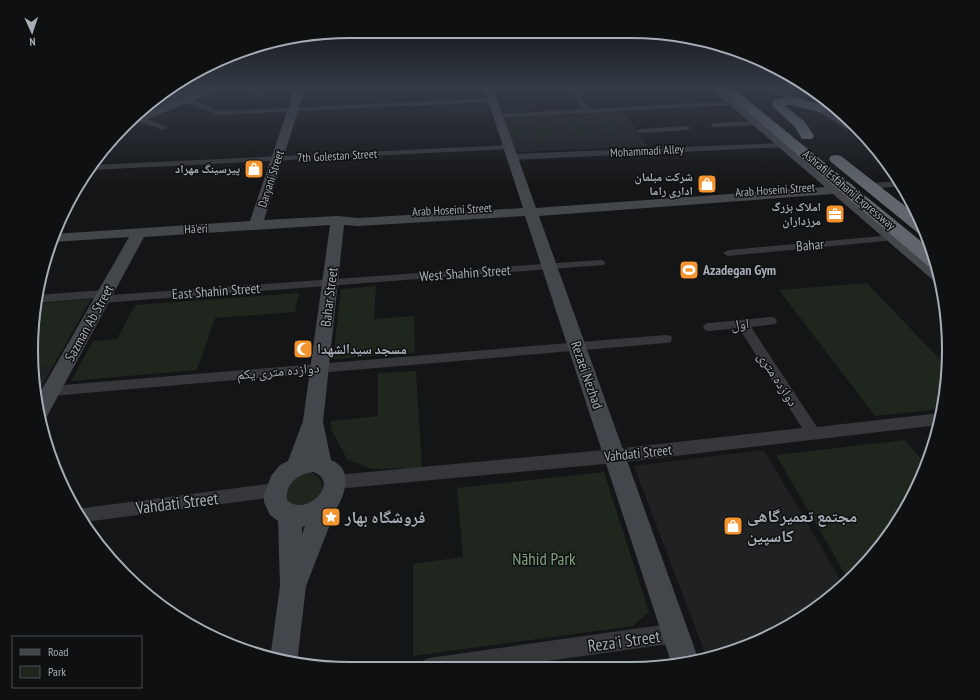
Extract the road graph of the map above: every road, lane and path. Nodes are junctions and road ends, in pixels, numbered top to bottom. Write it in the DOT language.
graph roads {
  1 [pos="138,121"];
  2 [pos="290,121"];
  3 [pos="500,121"];
  4 [pos="658,121"];
  5 [pos="754,121"];
  6 [pos="763,121"];
  7 [pos="787,121"];
  8 [pos="795,121"];
  9 [pos="757,123"];
  10 [pos="714,125"];
  11 [pos="164,127"];
  12 [pos="686,128"];
  13 [pos="665,129"];
  14 [pos="640,131"];
  15 [pos="807,136"];
  16 [pos="783,144"];
  17 [pos="510,152"];
  18 [pos="278,159"];
  19 [pos="97,168"];
  20 [pos="894,185"];
  21 [pos="871,186"];
  22 [pos="839,188"];
  23 [pos="530,209"];
  24 [pos="338,220"];
  25 [pos="914,221"];
  26 [pos="256,225"];
  27 [pos="139,232"];
  28 [pos="60,238"];
  29 [pos="892,238"];
  30 [pos="728,253"];
  31 [pos="927,255"];
  32 [pos="600,263"];
  33 [pos="550,267"];
  34 [pos="932,272"];
  35 [pos="330,282"];
  36 [pos="104,296"];
  37 [pos="43,299"];
  38 [pos="771,321"];
  39 [pos="743,324"];
  40 [pos="709,328"];
  41 [pos="666,339"];
  42 [pos="577,346"];
  43 [pos="320,368"];
  44 [pos="51,391"];
  45 [pos="43,405"];
  46 [pos="934,420"];
  47 [pos="313,421"];
  48 [pos="814,434"];
  49 [pos="615,456"];
  50 [pos="321,464"];
  51 [pos="296,467"];
  52 [pos="336,482"];
  53 [pos="275,490"];
  54 [pos="326,504"];
  55 [pos="85,514"];
  56 [pos="289,515"];
  57 [pos="293,586"];
  58 [pos="676,633"];
  59 [pos="285,655"];
  60 [pos="683,657"];
  61 [pos="471,662"];
  1 -- 11 [label="street"];
  2 -- 18 [label="street, Daryani Street"];
  3 -- 17 [label="street, Rezaei Nezhad"];
  4 -- 13 [label="street"];
  5 -- 9 [label="street"];
  6 -- 22 [label="highway, Ashrafi Esfahani Expressway"];
  7 -- 15 [label="highway, Ashrafi Esfahani Expressway"];
  8 -- 15 [label="highway"];
  9 -- 10 [label="street"];
  9 -- 16 [label="street"];
  12 -- 13 [label="street"];
  13 -- 14 [label="street"];
  15 -- 21 [label="highway, Ashrafi Esfahani Expressway"];
  16 -- 17 [label="street, Mohammadi Alley"];
  16 -- 22 [label="street"];
  17 -- 18 [label="street, 7th Golestan Street"];
  17 -- 23 [label="street, Rezaei Nezhad"];
  18 -- 19 [label="street, 7th Golestan Street"];
  18 -- 26 [label="street, Daryani Street"];
  20 -- 21 [label="street"];
  21 -- 25 [label="highway, Ashrafi Esfahani Expressway"];
  22 -- 23 [label="street, Arab Hoseini Street"];
  22 -- 29 [label="street"];
  22 -- 31 [label="highway, Ashrafi Esfahani Expressway"];
  23 -- 24 [label="street, Arab Hoseini Street"];
  23 -- 33 [label="street, Rezaei Nezhad"];
  24 -- 26 [label="street, Hā'eri"];
  24 -- 35 [label="street, Bahar Street"];
  26 -- 27 [label="street, Hā'eri"];
  27 -- 28 [label="street, Hā'eri"];
  27 -- 36 [label="street, Sazman Ab Street"];
  29 -- 30 [label="street, Bahar"];
  29 -- 34 [label="street"];
  32 -- 33 [label="street, West Shahin Street"];
  33 -- 35 [label="street, West Shahin Street"];
  33 -- 42 [label="street, Rezaei Nezhad"];
  35 -- 36 [label="street, East Shahin Street"];
  35 -- 43 [label="street, Bahar Street"];
  36 -- 37 [label="street, East Shahin Street"];
  36 -- 44 [label="street, Sazman Ab Street"];
  38 -- 39 [label="street, اول"];
  39 -- 40 [label="street, اول"];
  39 -- 48 [label="street, دوازده متری"];
  41 -- 42 [label="street, دوازده متری یکم"];
  42 -- 43 [label="street, دوازده متری یکم"];
  42 -- 49 [label="street, Rezaei Nezhad"];
  43 -- 44 [label="street, دوازده متری یکم"];
  43 -- 47 [label="street, Bahar Street"];
  44 -- 45 [label="street, Sazman Ab Street"];
  46 -- 48 [label="street, Vahdati Street"];
  47 -- 50 [label="street"];
  47 -- 51 [label="street"];
  48 -- 49 [label="street, Vahdati Street"];
  49 -- 52 [label="street, Vahdati Street"];
  49 -- 58 [label="street, Rezaei Nezhad"];
  50 -- 51 [label="street"];
  50 -- 52 [label="street"];
  51 -- 53 [label="street"];
  52 -- 54 [label="street"];
  53 -- 55 [label="street, Vahdati Street"];
  53 -- 56 [label="street"];
  54 -- 56 [label="street"];
  54 -- 57 [label="street"];
  56 -- 57 [label="street"];
  57 -- 59 [label="street"];
  58 -- 60 [label="street, Rezaei Nezhad"];
  58 -- 61 [label="street, Reza'i Street"];
}
